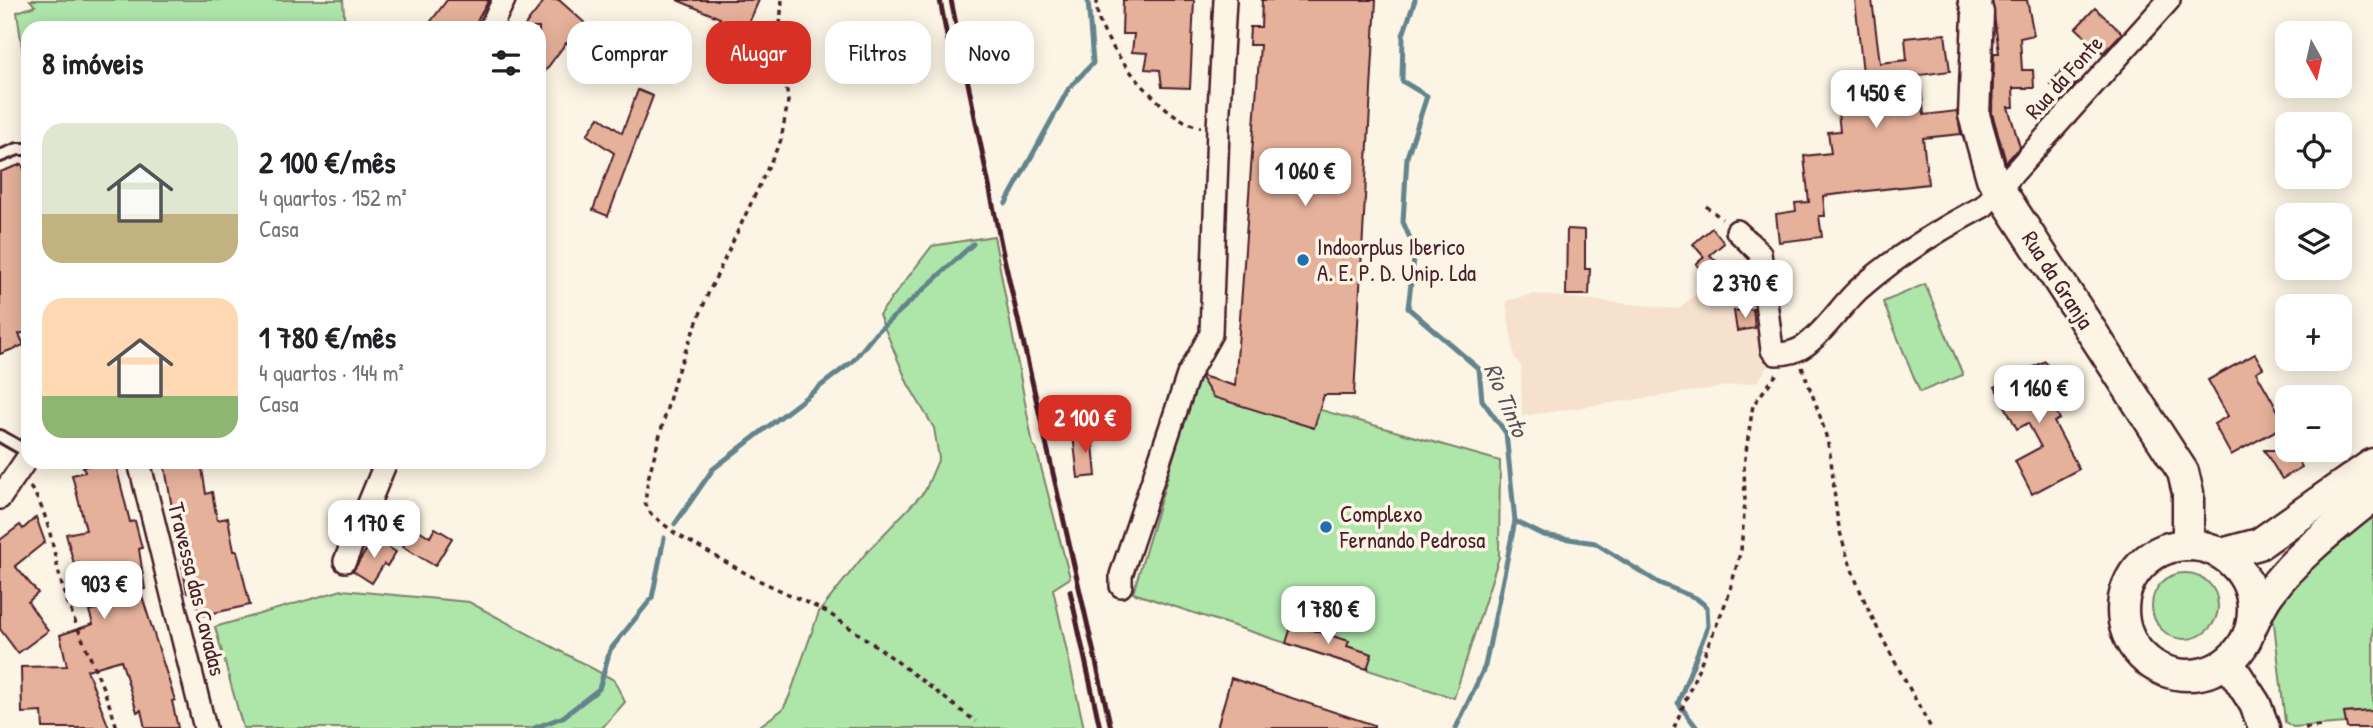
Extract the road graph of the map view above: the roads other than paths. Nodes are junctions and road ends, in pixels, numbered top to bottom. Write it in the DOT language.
graph roads {
  1 [pos="504,0"];
  2 [pos="1225,0"];
  3 [pos="1974,0"];
  4 [pos="2169,0"];
  5 [pos="494,21"];
  6 [pos="21,149"];
  7 [pos="0,156"];
  8 [pos="1999,190"];
  9 [pos="1738,231"];
  10 [pos="0,436"];
  11 [pos="21,456"];
  12 [pos="2373,464"];
  13 [pos="21,466"];
  14 [pos="141,469"];
  15 [pos="383,469"];
  16 [pos="2373,496"];
  17 [pos="0,498"];
  18 [pos="2188,545"];
  19 [pos="2222,554"];
  20 [pos="345,561"];
  21 [pos="1121,586"];
  22 [pos="2251,626"];
  23 [pos="2228,662"];
  24 [pos="205,728"];
  25 [pos="2264,728"];
  1 -- 5 [label="street"];
  2 -- 21 [label="street"];
  3 -- 8 [label="main road, Rua da Granja"];
  4 -- 8 [label="street, Rua da Fonte"];
  6 -- 7 [label="lane"];
  8 -- 9 [label="street, Rua da Fonte"];
  8 -- 18 [label="main road, Rua da Granja"];
  10 -- 11 [label="lane"];
  12 -- 19 [label="main road"];
  13 -- 17 [label="street"];
  14 -- 24 [label="street, Travessa das Cavadas"];
  15 -- 20 [label="street"];
  16 -- 22 [label="main road"];
  18 -- 19 [label="main road"];
  18 -- 23 [label="main road"];
  19 -- 22 [label="main road"];
  22 -- 23 [label="main road"];
  23 -- 25 [label="main road"];
}
